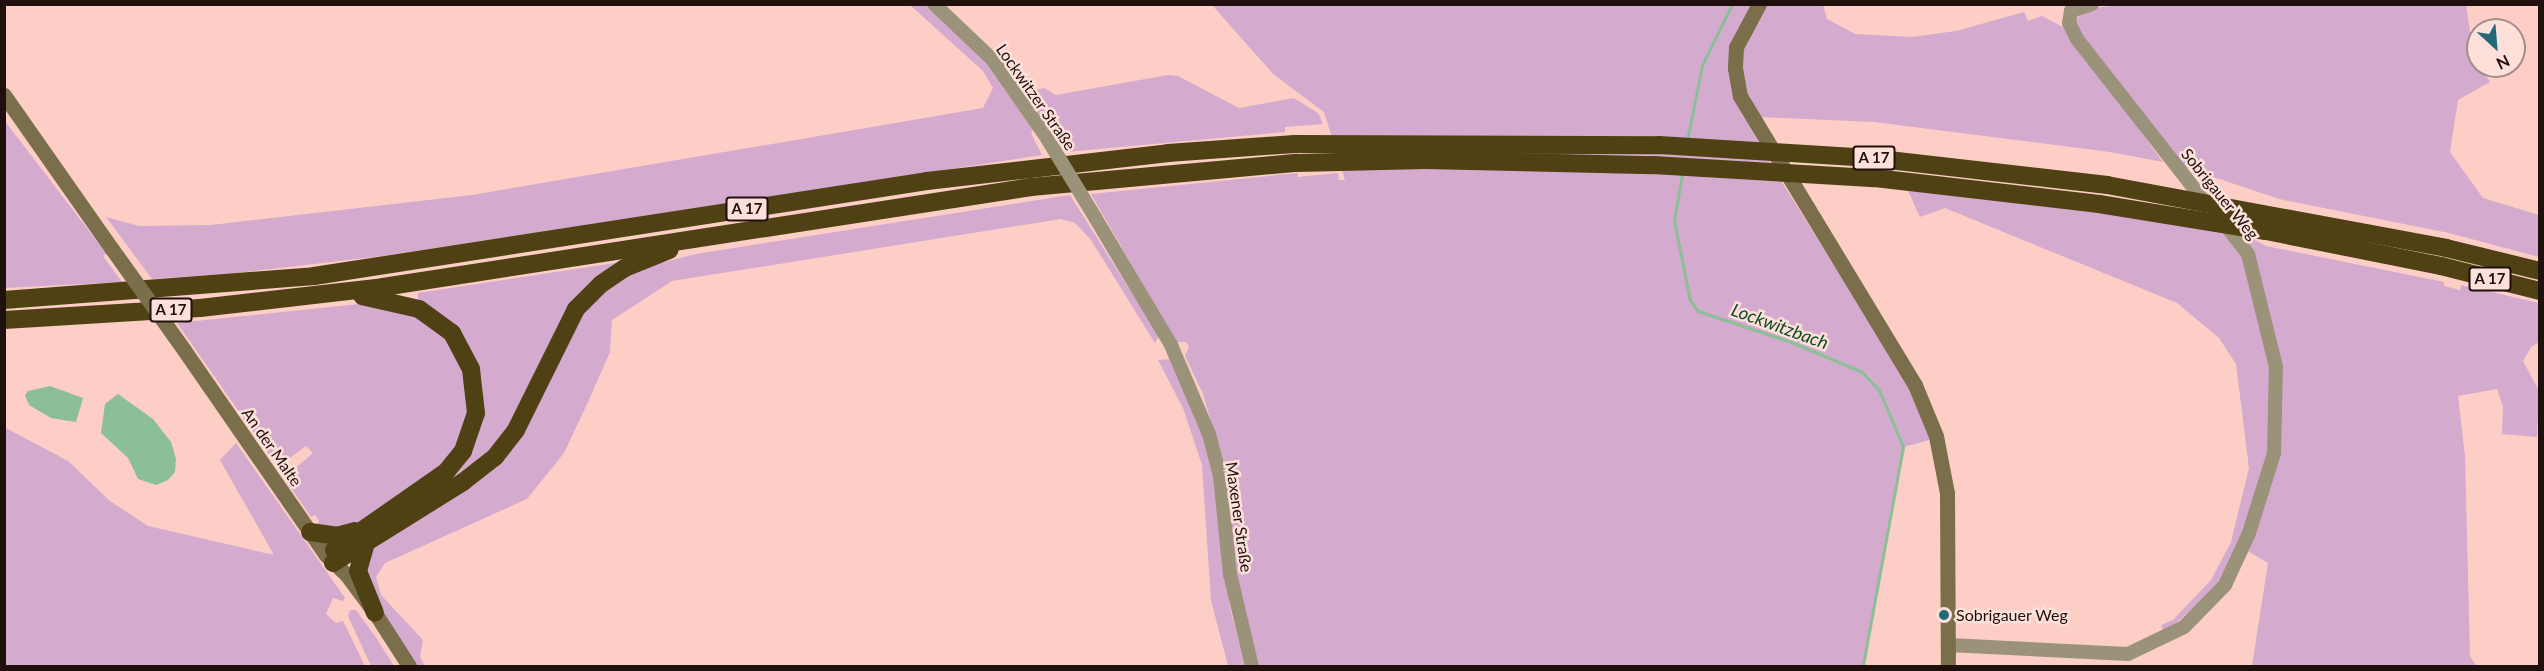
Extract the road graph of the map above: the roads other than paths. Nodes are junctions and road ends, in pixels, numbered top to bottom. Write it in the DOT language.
graph roads {
  1 [pos="934,4"];
  2 [pos="1759,4"];
  3 [pos="2092,4"];
  4 [pos="4,95"];
  5 [pos="1096,219"];
  6 [pos="699,238"];
  7 [pos="2540,271"];
  8 [pos="2540,291"];
  9 [pos="333,293"];
  10 [pos="4,300"];
  11 [pos="4,321"];
  12 [pos="369,524"];
  13 [pos="310,532"];
  14 [pos="366,543"];
  15 [pos="329,559"];
  16 [pos="375,614"];
  17 [pos="1949,645"];
  18 [pos="397,666"];
  19 [pos="409,666"];
  20 [pos="1252,666"];
  21 [pos="1948,666"];
  1 -- 5 [label="street, Lockwitzer Straße, bridge"];
  2 -- 17 [label="main road"];
  3 -- 17 [label="street, Sobrigauer Weg"];
  4 -- 13 [label="main road, An der Malte, bridge"];
  5 -- 20 [label="street, Maxener Straße"];
  6 -- 8 [label="highway, A 17, bridge"];
  6 -- 9 [label="highway, A 17"];
  6 -- 14 [label="highway"];
  7 -- 10 [label="highway, A 17, bridge"];
  9 -- 11 [label="highway, A 17"];
  9 -- 12 [label="highway"];
  12 -- 13 [label="highway"];
  12 -- 15 [label="highway"];
  13 -- 15 [label="main road, An der Malte"];
  14 -- 15 [label="highway"];
  14 -- 16 [label="highway"];
  15 -- 16 [label="main road, An der Malte"];
  15 -- 18 [label="main road, An der Malte"];
  16 -- 19 [label="main road, An der Malte"];
  17 -- 21 [label="main road"];
}
